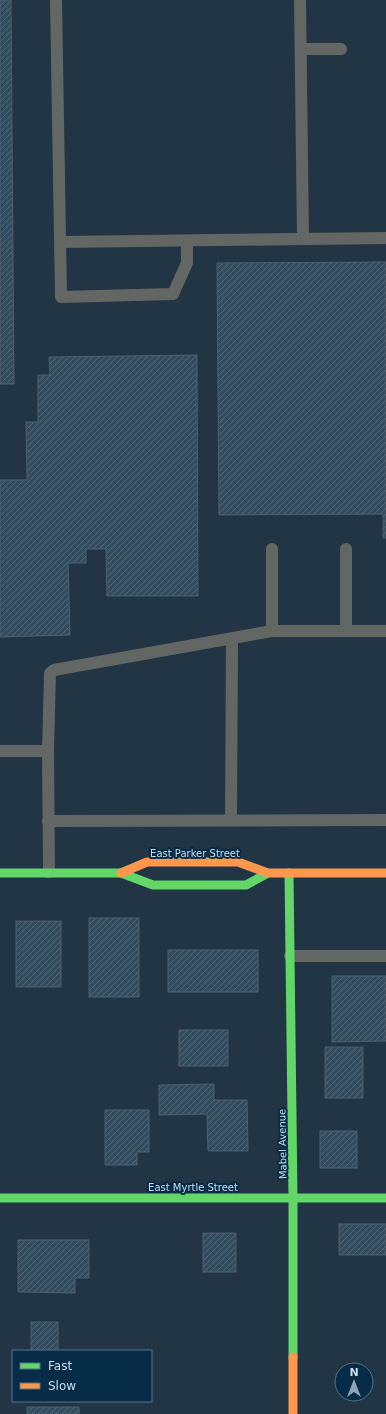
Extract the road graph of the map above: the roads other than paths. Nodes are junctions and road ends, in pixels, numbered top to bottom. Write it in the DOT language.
graph roads {
  1 [pos="56,0"];
  2 [pos="300,0"];
  3 [pos="300,49"];
  4 [pos="341,49"];
  5 [pos="386,238"];
  6 [pos="303,239"];
  7 [pos="187,240"];
  8 [pos="61,242"];
  9 [pos="272,549"];
  10 [pos="346,549"];
  11 [pos="272,631"];
  12 [pos="346,631"];
  13 [pos="386,631"];
  14 [pos="232,639"];
  15 [pos="0,751"];
  16 [pos="48,751"];
  17 [pos="231,820"];
  18 [pos="386,820"];
  19 [pos="48,821"];
  20 [pos="48,872"];
  21 [pos="0,873"];
  22 [pos="121,873"];
  23 [pos="268,873"];
  24 [pos="289,873"];
  25 [pos="386,873"];
  26 [pos="290,956"];
  27 [pos="386,956"];
  28 [pos="0,1198"];
  29 [pos="293,1198"];
  30 [pos="386,1198"];
  31 [pos="293,1414"];
  1 -- 8 [label="lane"];
  2 -- 3 [label="lane"];
  3 -- 4 [label="lane"];
  3 -- 6 [label="lane"];
  5 -- 6 [label="lane"];
  6 -- 7 [label="lane"];
  7 -- 8 [label="lane"];
  7 -- 8 [label="lane"];
  9 -- 11 [label="lane"];
  10 -- 12 [label="lane"];
  11 -- 12 [label="lane"];
  11 -- 14 [label="lane"];
  12 -- 13 [label="lane"];
  14 -- 16 [label="lane"];
  14 -- 17 [label="lane"];
  15 -- 16 [label="lane"];
  16 -- 19 [label="lane"];
  17 -- 18 [label="lane"];
  17 -- 19 [label="lane"];
  19 -- 20 [label="lane"];
  20 -- 21 [label="street, East Parker Street"];
  20 -- 22 [label="street, East Parker Street"];
  22 -- 23 [label="street, East Parker Street"];
  22 -- 23 [label="street, East Parker Street"];
  23 -- 24 [label="street, East Parker Street"];
  24 -- 25 [label="street, East Parker Street"];
  24 -- 26 [label="street, Mabel Avenue"];
  26 -- 27 [label="lane"];
  26 -- 29 [label="street, Mabel Avenue"];
  28 -- 29 [label="street, East Myrtle Street"];
  29 -- 30 [label="street, East Myrtle Street"];
  29 -- 31 [label="street, Mabel Avenue"];
}
